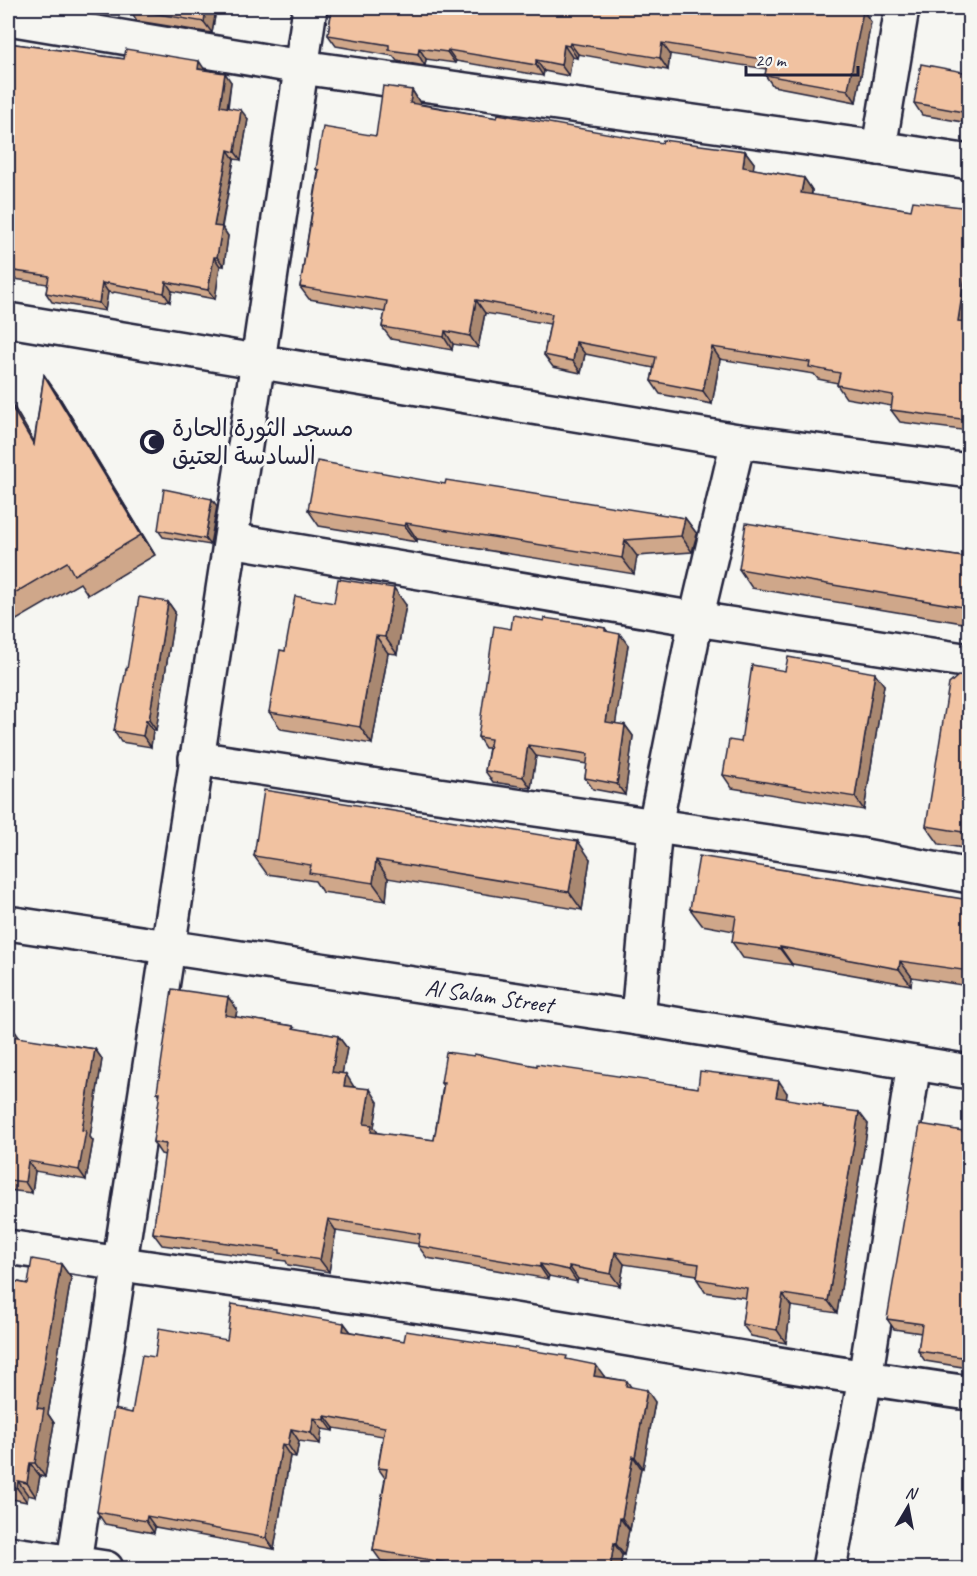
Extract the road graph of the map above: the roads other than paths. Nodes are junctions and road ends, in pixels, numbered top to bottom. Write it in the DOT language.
graph roads {
  1 [pos="310,8"];
  2 [pos="902,8"];
  3 [pos="8,18"];
  4 [pos="301,67"];
  5 [pos="879,148"];
  6 [pos="969,162"];
  7 [pos="8,320"];
  8 [pos="258,361"];
  9 [pos="738,441"];
  10 [pos="969,471"];
  11 [pos="231,540"];
  12 [pos="696,619"];
  13 [pos="969,661"];
  14 [pos="196,758"];
  15 [pos="655,826"];
  16 [pos="969,876"];
  17 [pos="8,923"];
  18 [pos="169,948"];
  19 [pos="638,1018"];
  20 [pos="914,1062"];
  21 [pos="969,1072"];
  22 [pos="8,1247"];
  23 [pos="118,1264"];
  24 [pos="865,1379"];
  25 [pos="969,1393"];
  26 [pos="8,1553"];
  27 [pos="73,1566"];
  28 [pos="106,1569"];
  29 [pos="829,1569"];
  1 -- 4 [label="street"];
  2 -- 5 [label="street"];
  3 -- 4 [label="street"];
  4 -- 5 [label="street"];
  4 -- 8 [label="street"];
  5 -- 6 [label="street"];
  7 -- 8 [label="street"];
  8 -- 9 [label="street"];
  8 -- 11 [label="street"];
  9 -- 10 [label="street"];
  9 -- 12 [label="street"];
  11 -- 12 [label="street"];
  11 -- 14 [label="street"];
  12 -- 13 [label="street"];
  12 -- 15 [label="street"];
  14 -- 15 [label="street"];
  14 -- 18 [label="street"];
  15 -- 16 [label="street"];
  15 -- 19 [label="street"];
  17 -- 18 [label="street, Al Salam Street"];
  18 -- 19 [label="street, Al Salam Street"];
  18 -- 23 [label="street"];
  19 -- 20 [label="street, Al Salam Street"];
  20 -- 21 [label="street, Al Salam Street"];
  20 -- 24 [label="street"];
  22 -- 23 [label="street"];
  23 -- 24 [label="street"];
  23 -- 27 [label="street"];
  24 -- 25 [label="street"];
  24 -- 29 [label="street"];
  26 -- 27 [label="street"];
  27 -- 28 [label="street"];
}
